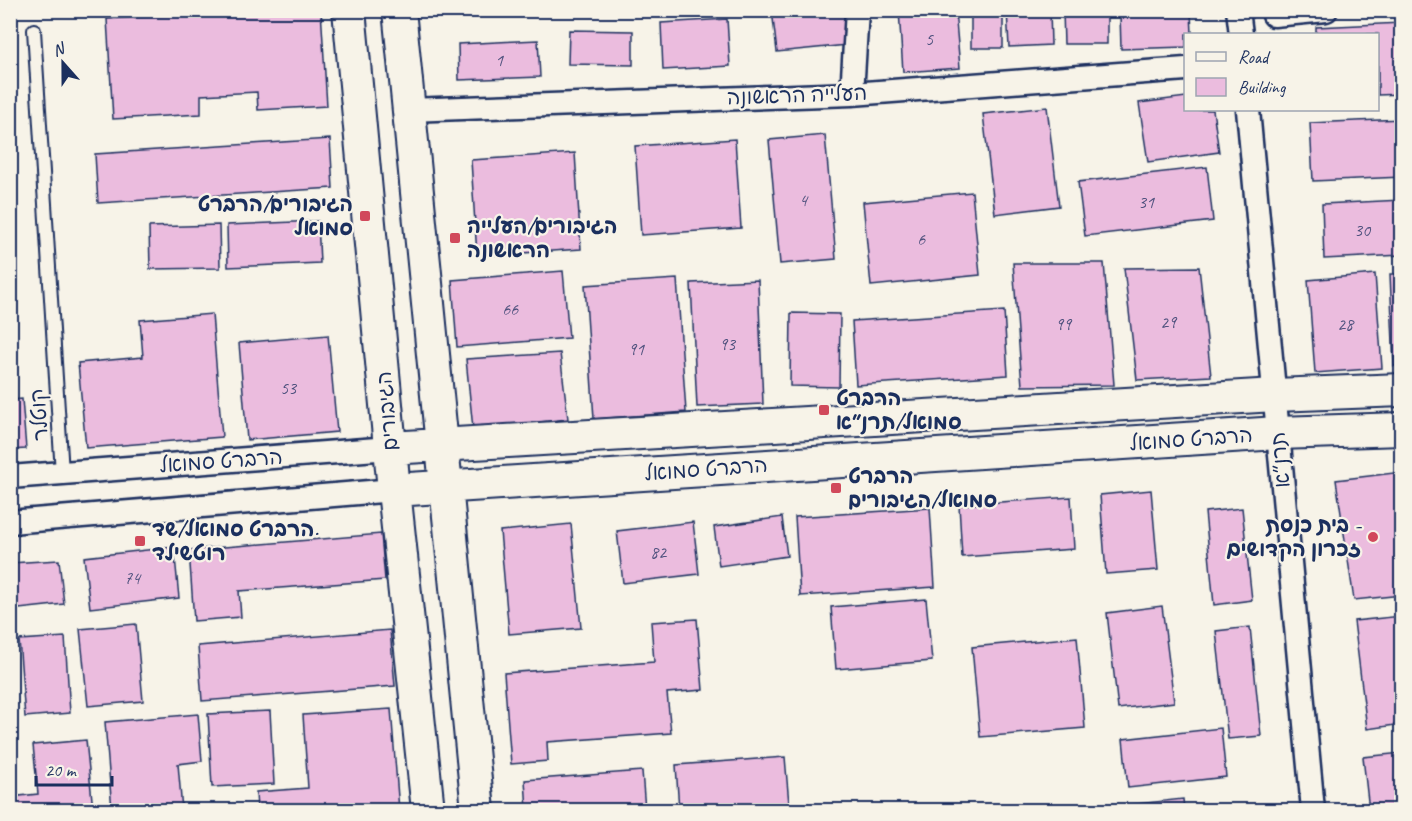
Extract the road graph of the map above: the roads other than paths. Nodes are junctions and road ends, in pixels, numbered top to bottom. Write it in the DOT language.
graph roads {
  1 [pos="349,10"];
  2 [pos="399,10"];
  3 [pos="857,10"];
  4 [pos="1238,10"];
  5 [pos="1326,10"];
  6 [pos="1274,15"];
  7 [pos="34,30"];
  8 [pos="1241,33"];
  9 [pos="1184,69"];
  10 [pos="852,94"];
  11 [pos="409,110"];
  12 [pos="1248,111"];
  13 [pos="1401,390"];
  14 [pos="1275,395"];
  15 [pos="1401,429"];
  16 [pos="1278,433"];
  17 [pos="441,444"];
  18 [pos="390,448"];
  19 [pos="62,473"];
  20 [pos="10,477"];
  21 [pos="444,485"];
  22 [pos="394,490"];
  23 [pos="10,522"];
  24 [pos="428,810"];
  25 [pos="477,810"];
  26 [pos="1313,810"];
  1 -- 18 [label="street, הגיבורים"];
  2 -- 11 [label="street"];
  3 -- 10 [label="street"];
  4 -- 8 [label="street"];
  5 -- 6 [label="street"];
  7 -- 19 [label="lane, קוטלר"];
  9 -- 10 [label="street, העלייה הראשונה"];
  10 -- 11 [label="street, העלייה הראשונה"];
  11 -- 17 [label="street"];
  12 -- 14 [label="street, תרנ״א"];
  13 -- 14 [label="street, הרברט סמואל"];
  14 -- 16 [label="street, תרנ״א"];
  14 -- 17 [label="street, הרברט סמואל"];
  15 -- 16 [label="street, הרברט סמואל"];
  16 -- 21 [label="street, הרברט סמואל"];
  16 -- 26 [label="street, תרנ״א"];
  17 -- 18 [label="street, הרברט סמואל"];
  17 -- 21 [label="street"];
  18 -- 19 [label="street, הרברט סמואל"];
  18 -- 22 [label="street, הגיבורים"];
  19 -- 20 [label="street, הרברט סמואל"];
  21 -- 22 [label="street, הרברט סמואל"];
  21 -- 25 [label="street"];
  22 -- 23 [label="street, הרברט סמואל"];
  22 -- 24 [label="street, הגיבורים"];
}
